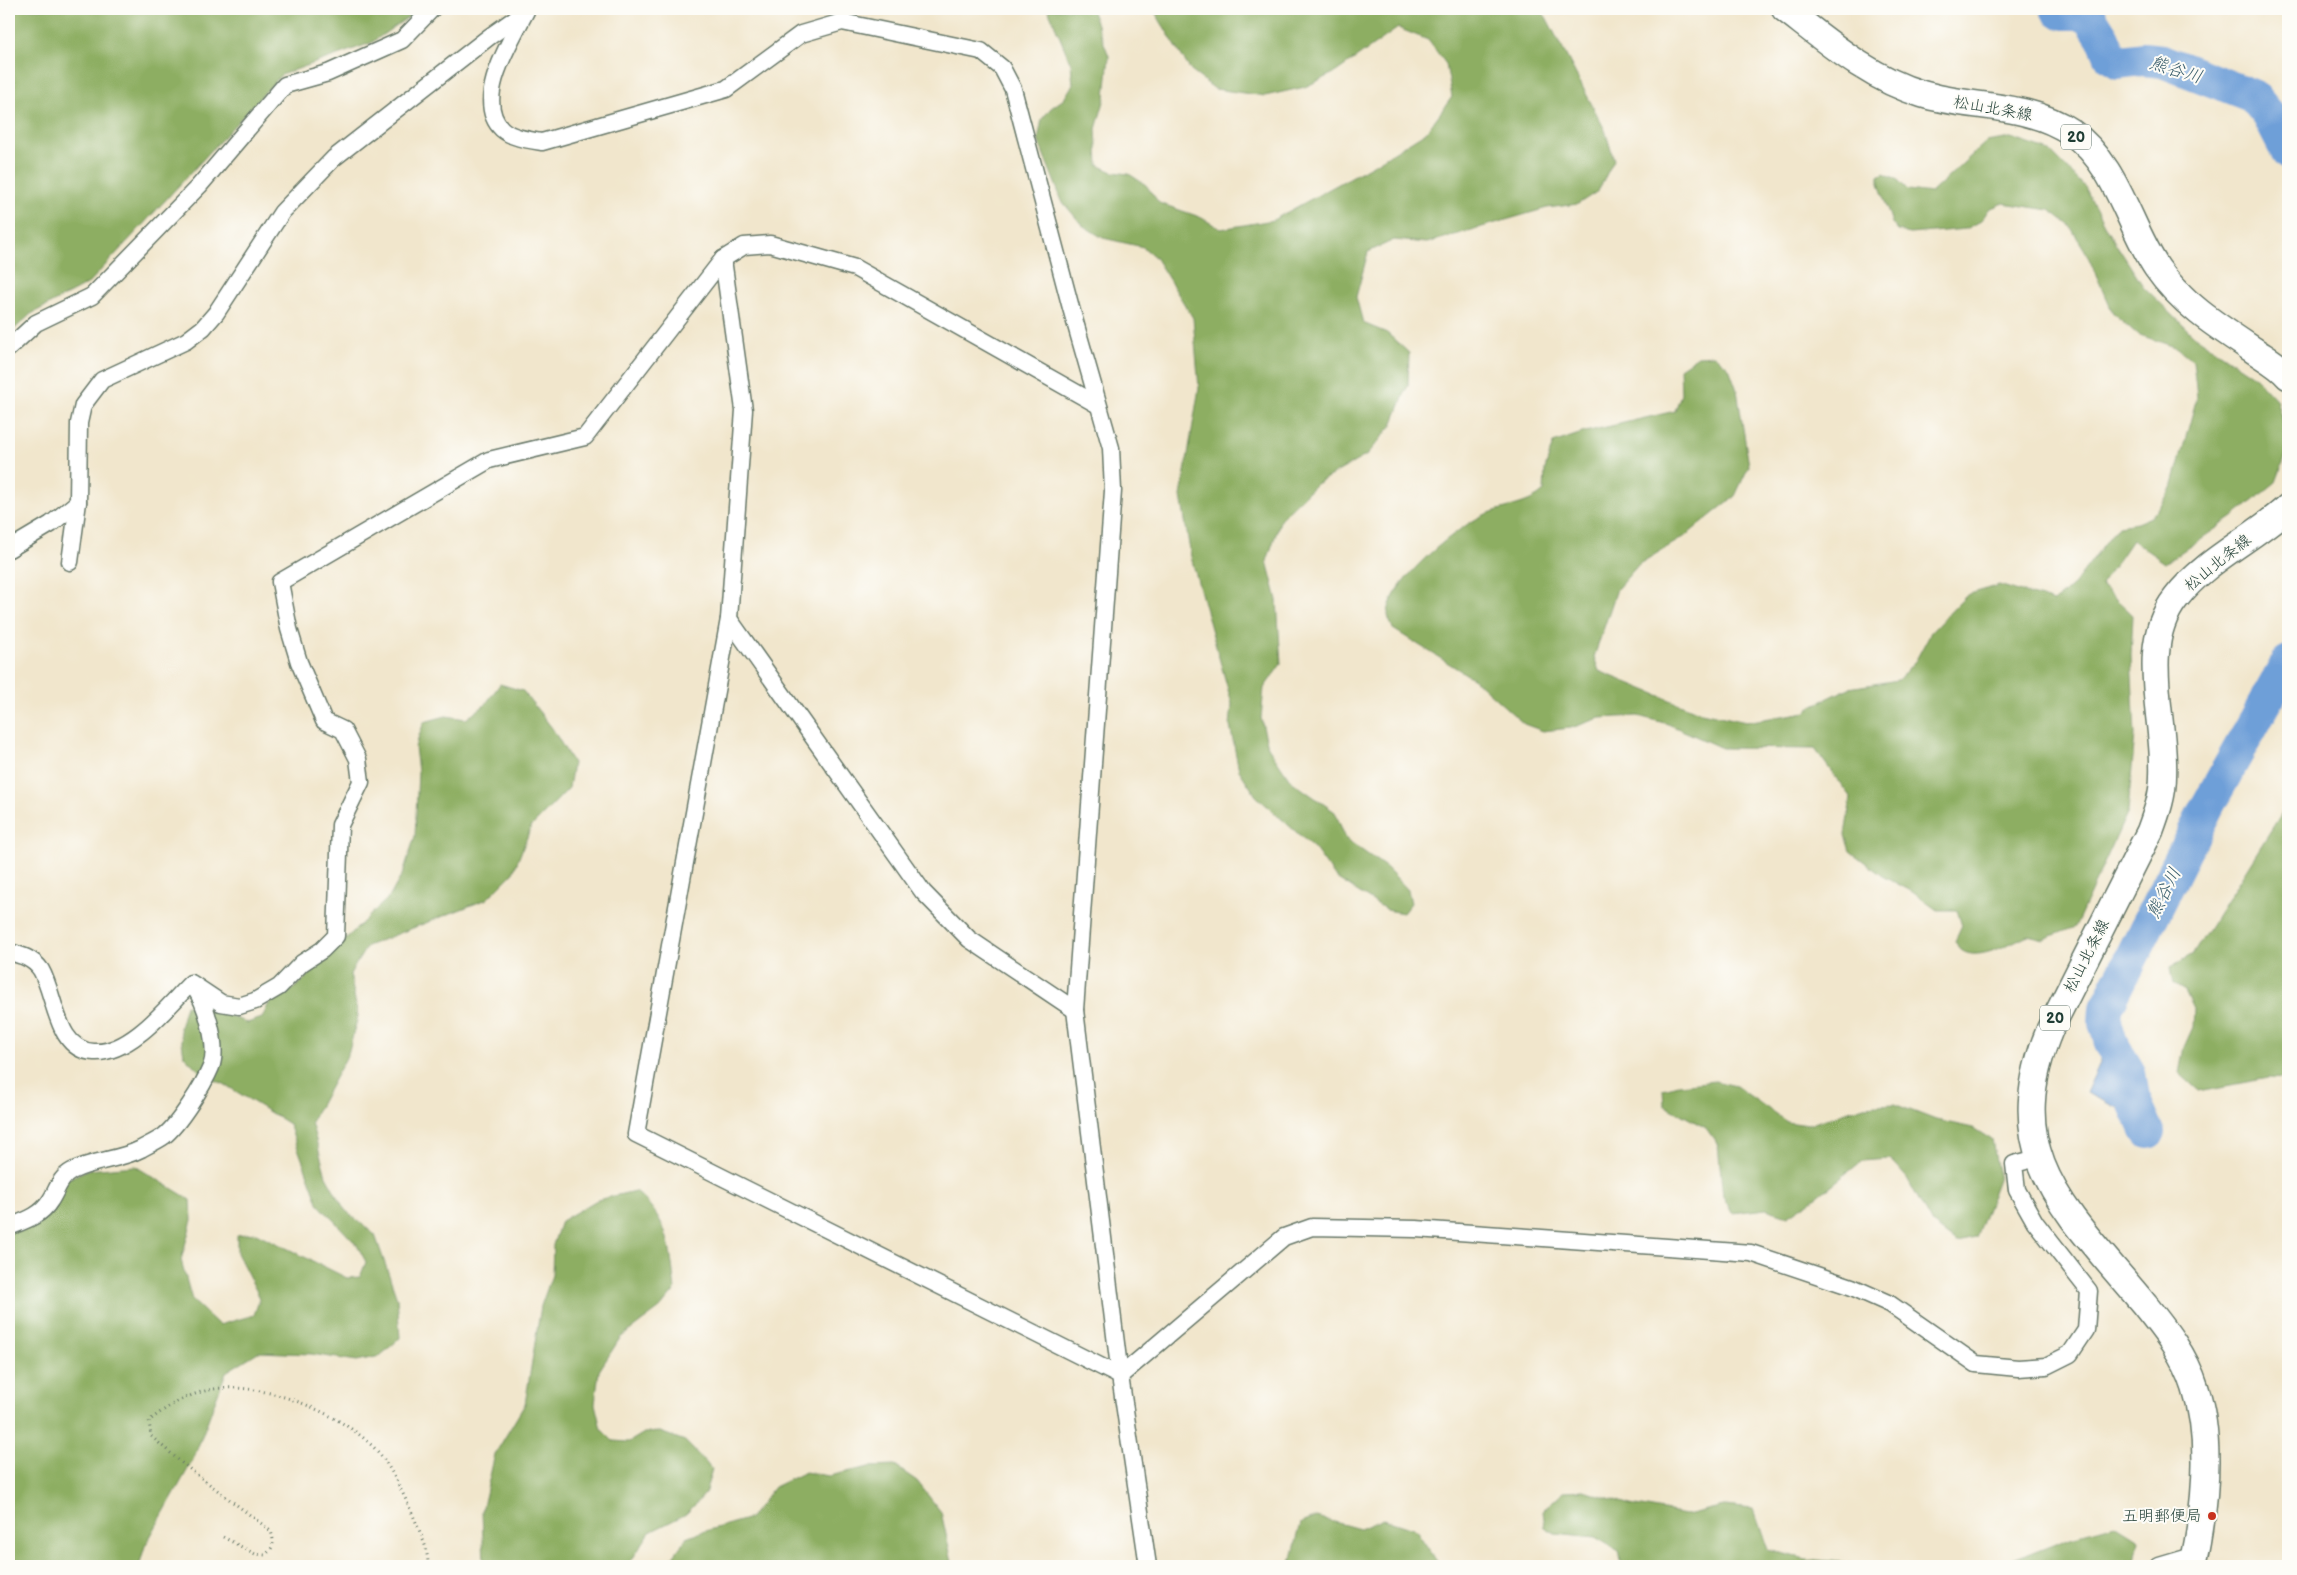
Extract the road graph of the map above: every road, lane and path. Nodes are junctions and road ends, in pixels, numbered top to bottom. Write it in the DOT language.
graph roads {
  1 [pos="432,9"];
  2 [pos="1785,9"];
  3 [pos="528,10"];
  4 [pos="723,259"];
  5 [pos="9,348"];
  6 [pos="2288,376"];
  7 [pos="1098,405"];
  8 [pos="78,502"];
  9 [pos="2288,507"];
  10 [pos="9,549"];
  11 [pos="70,562"];
  12 [pos="729,619"];
  13 [pos="9,952"];
  14 [pos="191,983"];
  15 [pos="1075,1010"];
  16 [pos="2038,1158"];
  17 [pos="9,1227"];
  18 [pos="1120,1376"];
  19 [pos="223,1537"];
  20 [pos="2194,1561"];
  21 [pos="429,1566"];
  22 [pos="1148,1566"];
  23 [pos="2159,1566"];
  1 -- 5 [label="street"];
  2 -- 6 [label="main road, 松山北条線 / 20"];
  3 -- 7 [label="street"];
  3 -- 8 [label="street"];
  4 -- 7 [label="street"];
  4 -- 12 [label="street"];
  4 -- 14 [label="street"];
  7 -- 15 [label="street"];
  8 -- 10 [label="street"];
  8 -- 11 [label="street"];
  9 -- 16 [label="main road, 松山北条線 / 20"];
  12 -- 15 [label="street"];
  12 -- 18 [label="street"];
  13 -- 14 [label="street"];
  14 -- 17 [label="street"];
  15 -- 18 [label="street"];
  16 -- 18 [label="street"];
  16 -- 20 [label="main road, 松山北条線 / 20"];
  18 -- 22 [label="street"];
  19 -- 21 [label="path"];
  20 -- 23 [label="street"];
}
